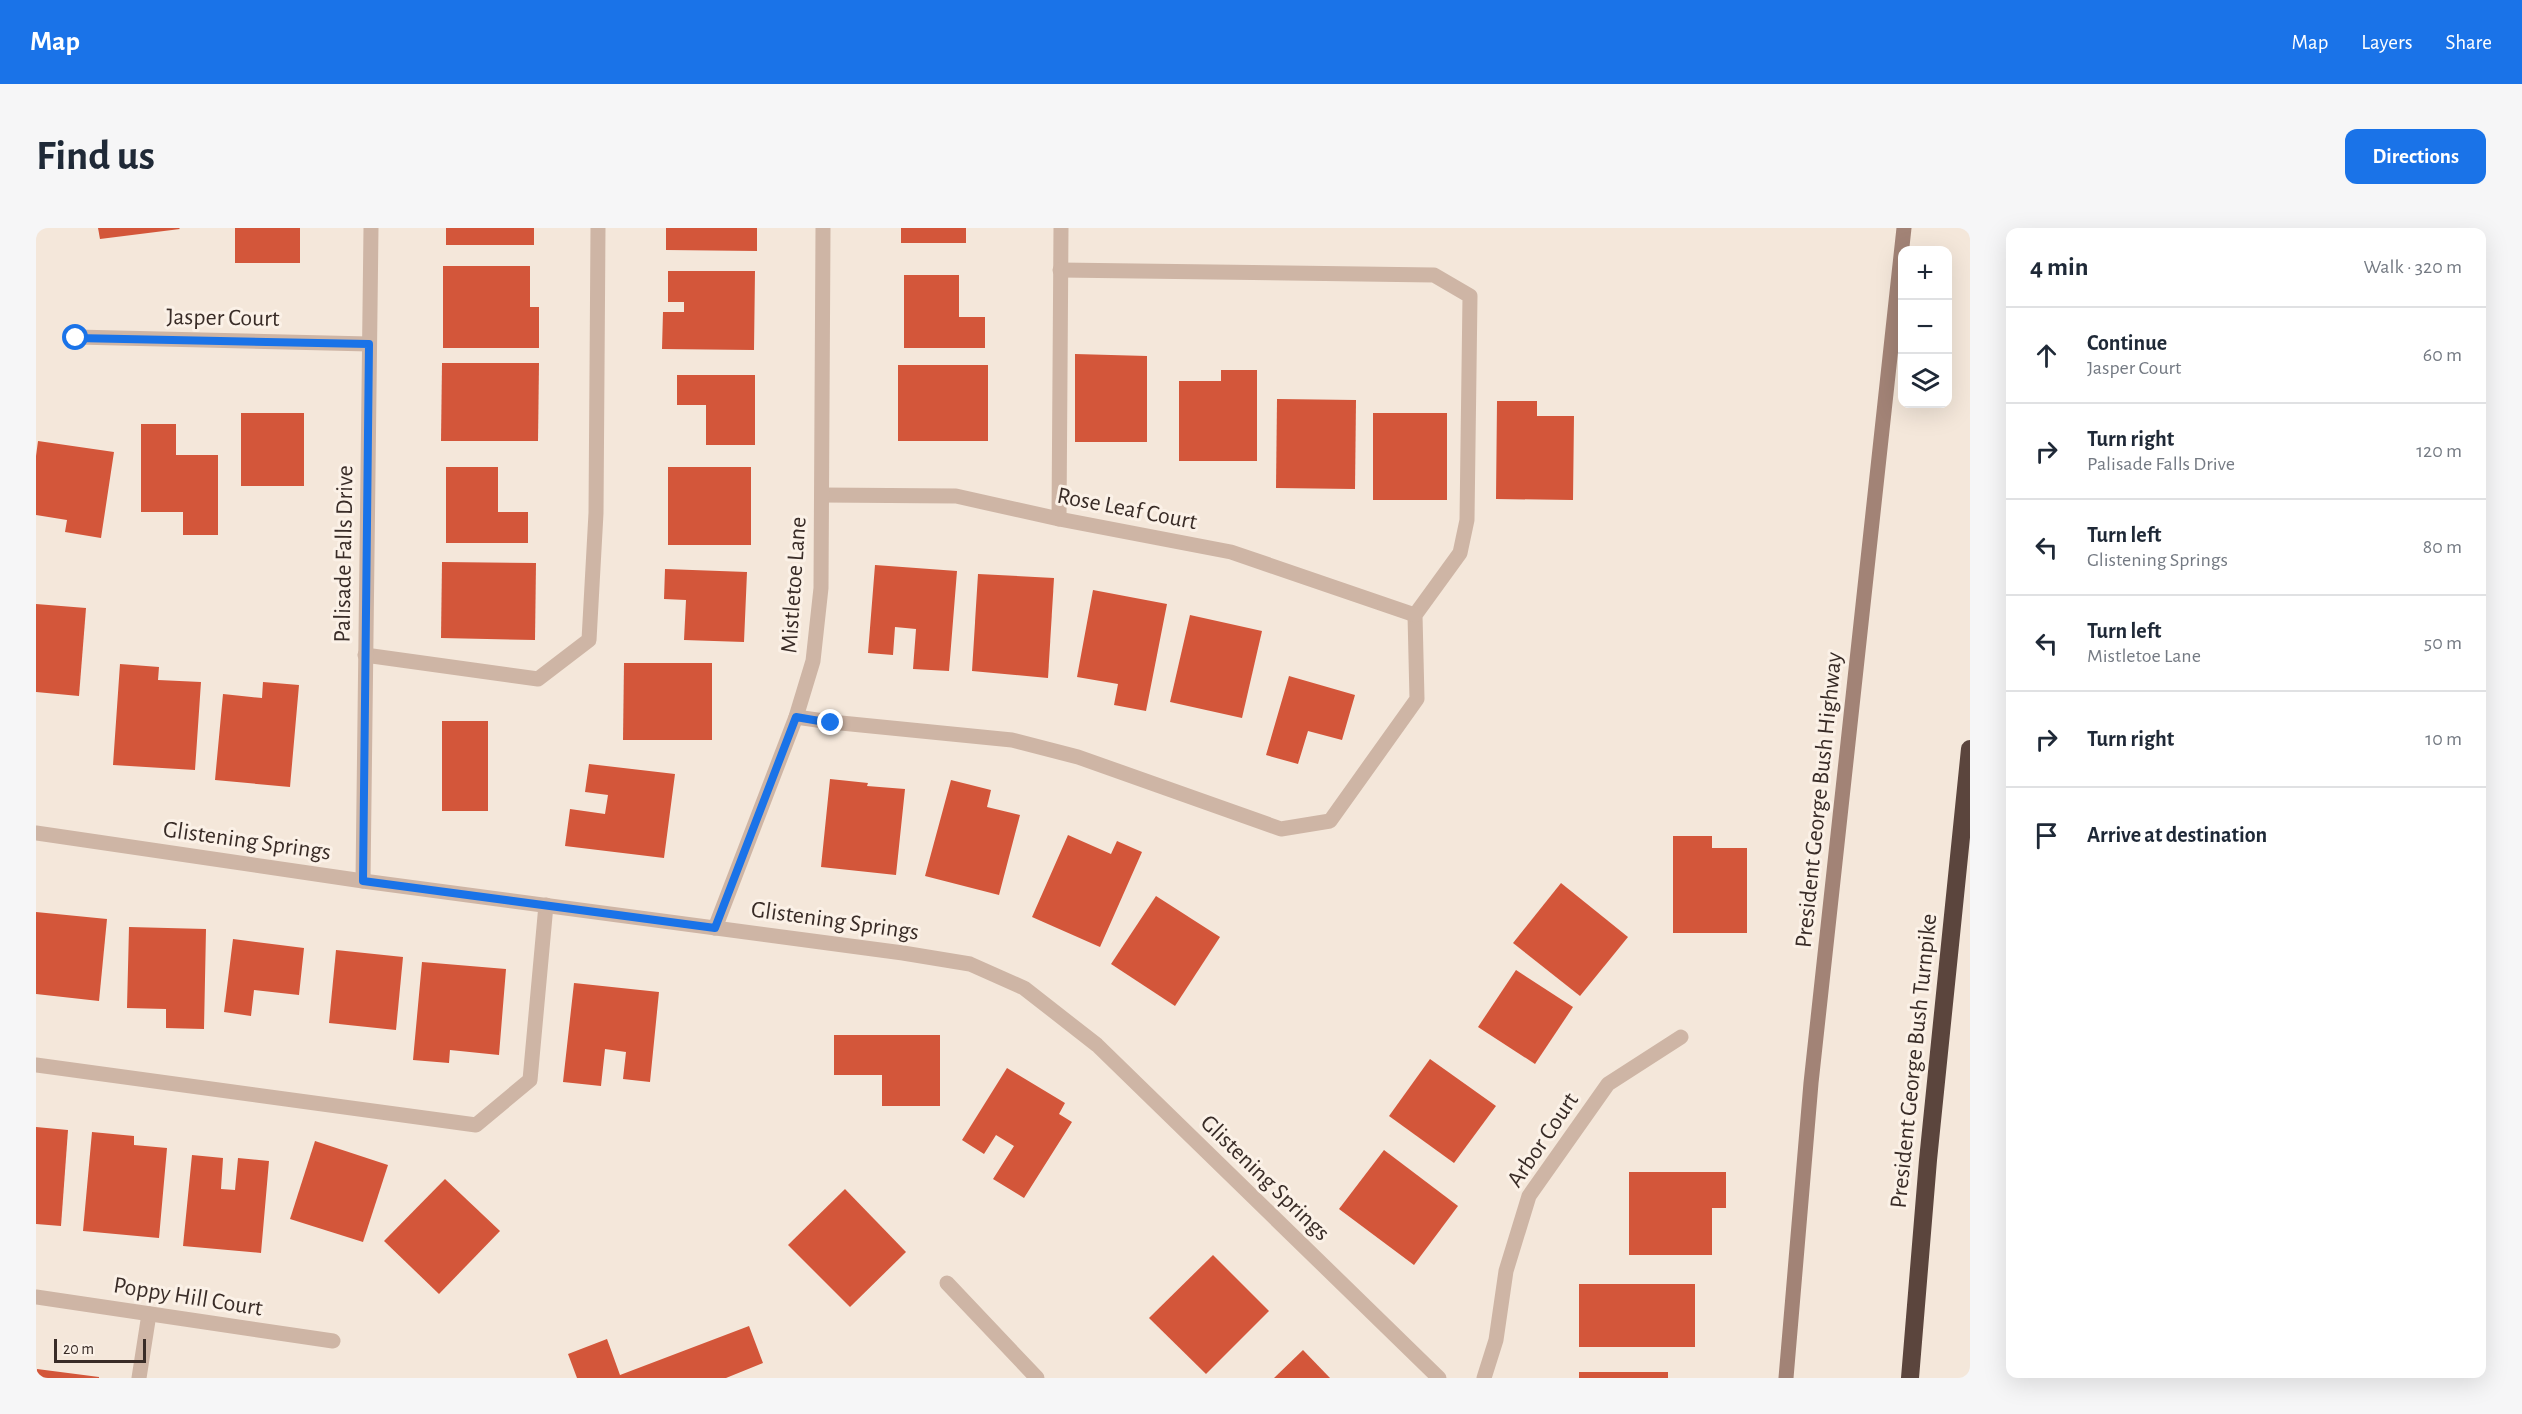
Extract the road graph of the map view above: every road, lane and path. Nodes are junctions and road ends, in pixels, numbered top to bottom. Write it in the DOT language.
graph roads {
  1 [pos="371,228"];
  2 [pos="598,228"];
  3 [pos="823,228"];
  4 [pos="1061,228"];
  5 [pos="1904,228"];
  6 [pos="1060,270"];
  7 [pos="76,338"];
  8 [pos="369,344"];
  9 [pos="822,495"];
  10 [pos="1059,519"];
  11 [pos="1415,615"];
  12 [pos="365,655"];
  13 [pos="796,717"];
  14 [pos="1970,749"];
  15 [pos="36,833"];
  16 [pos="363,881"];
  17 [pos="546,905"];
  18 [pos="715,928"];
  19 [pos="1681,1037"];
  20 [pos="36,1065"];
  21 [pos="947,1283"];
  22 [pos="36,1297"];
  23 [pos="149,1314"];
  24 [pos="333,1341"];
  25 [pos="139,1378"];
  26 [pos="1037,1378"];
  27 [pos="1439,1378"];
  28 [pos="1484,1378"];
  29 [pos="1786,1378"];
  30 [pos="1910,1378"];
  1 -- 8 [label="street, Palisade Falls Drive"];
  2 -- 12 [label="street"];
  3 -- 9 [label="street, Mistletoe Lane"];
  4 -- 6 [label="street"];
  5 -- 29 [label="main road, President George Bush Highway"];
  6 -- 10 [label="street"];
  6 -- 11 [label="street"];
  7 -- 8 [label="street, Jasper Court"];
  8 -- 12 [label="street, Palisade Falls Drive"];
  9 -- 10 [label="street, Rose Leaf Court"];
  9 -- 13 [label="street, Mistletoe Lane"];
  10 -- 11 [label="street, Rose Leaf Court"];
  11 -- 13 [label="street"];
  12 -- 16 [label="street, Palisade Falls Drive"];
  13 -- 18 [label="street, Mistletoe Lane"];
  14 -- 30 [label="highway, President George Bush Turnpike"];
  15 -- 16 [label="street, Glistening Springs"];
  16 -- 17 [label="street, Glistening Springs"];
  17 -- 18 [label="street, Glistening Springs"];
  17 -- 20 [label="street"];
  18 -- 27 [label="street, Glistening Springs"];
  19 -- 28 [label="street, Arbor Court"];
  21 -- 26 [label="street"];
  22 -- 23 [label="street, Poppy Hill Court"];
  23 -- 24 [label="street, Poppy Hill Court"];
  23 -- 25 [label="street"];
}
